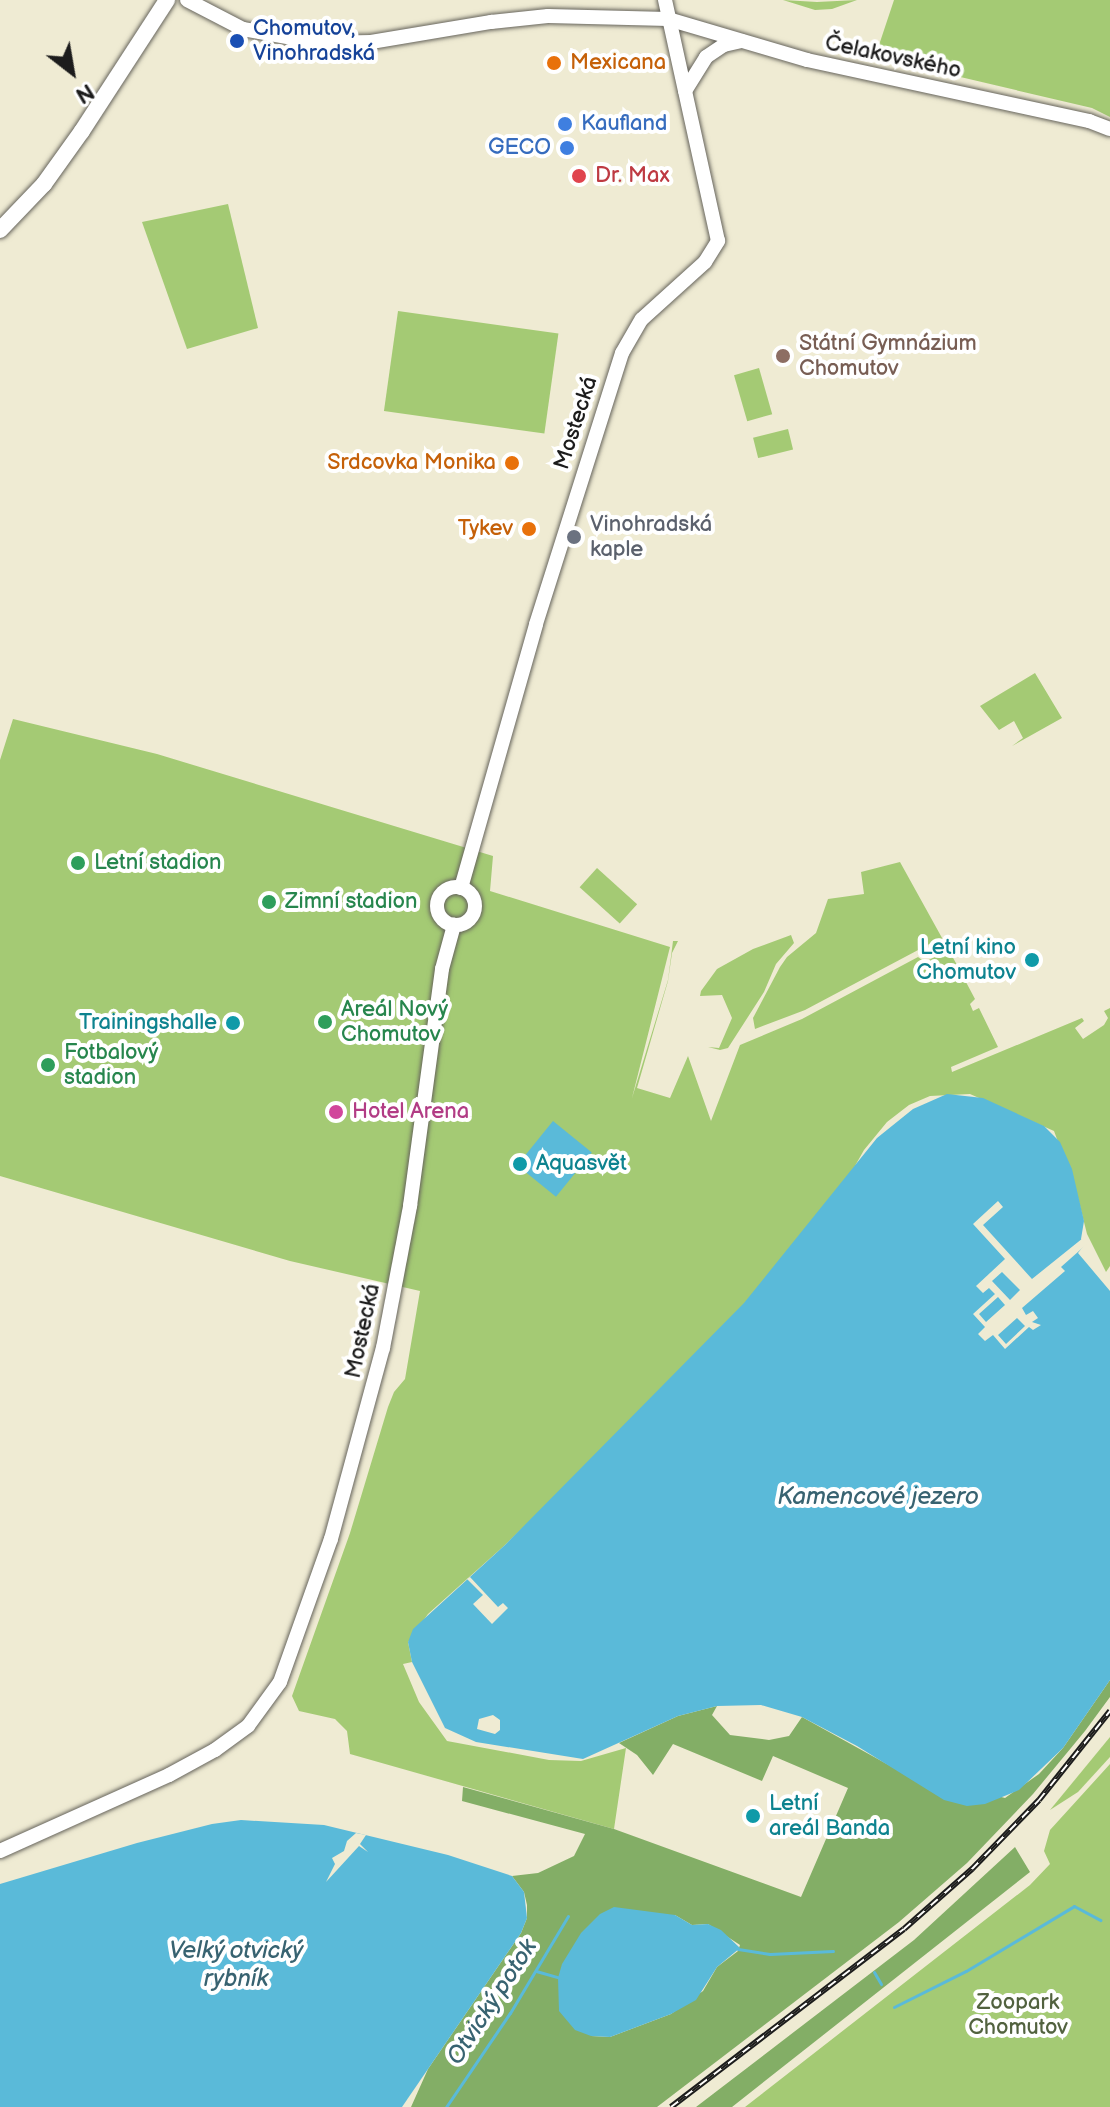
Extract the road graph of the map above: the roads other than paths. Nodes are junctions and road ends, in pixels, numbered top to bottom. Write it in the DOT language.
graph roads {
  1 [pos="167,0"];
  2 [pos="187,0"];
  3 [pos="665,0"];
  4 [pos="668,19"];
  5 [pos="742,41"];
  6 [pos="685,91"];
  7 [pos="1110,129"];
  8 [pos="0,230"];
  9 [pos="461,888"];
  10 [pos="454,925"];
  11 [pos="0,1851"];
  1 -- 8 [label="main road"];
  2 -- 4 [label="street, Čelakovského"];
  3 -- 4 [label="street, Mostecká"];
  4 -- 5 [label="street, Čelakovského"];
  4 -- 6 [label="street, Mostecká"];
  5 -- 6 [label="street"];
  5 -- 7 [label="street, Čelakovského"];
  6 -- 9 [label="street, Mostecká"];
  9 -- 10 [label="street, Mostecká"];
  9 -- 10 [label="street, Mostecká"];
  10 -- 11 [label="street, Mostecká"];
}
